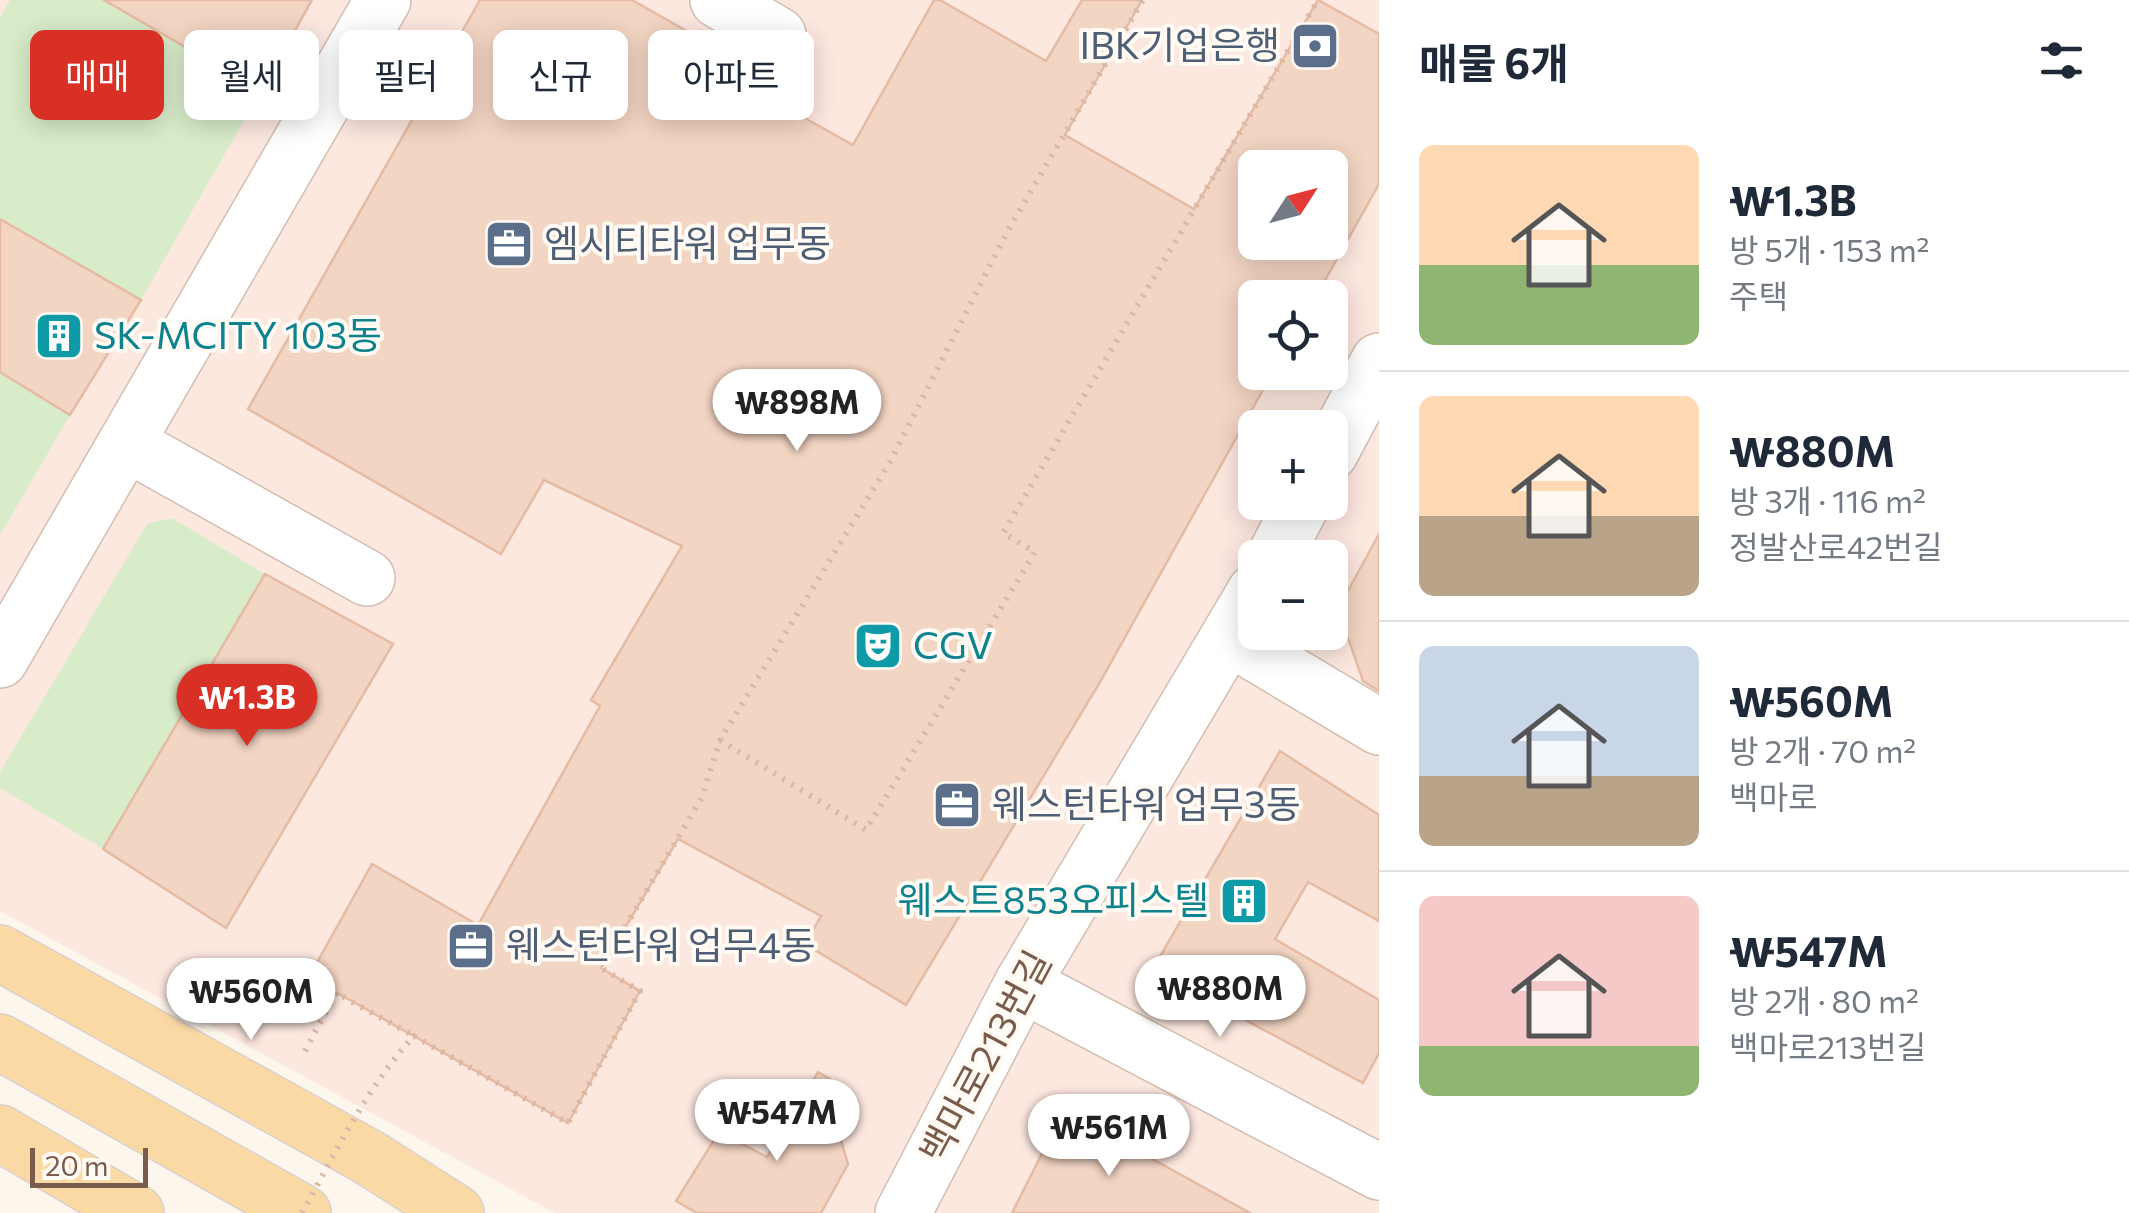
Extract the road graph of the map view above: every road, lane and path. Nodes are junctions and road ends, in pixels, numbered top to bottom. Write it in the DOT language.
graph roads {
  1 [pos="383,0"];
  2 [pos="718,0"];
  3 [pos="1143,0"];
  4 [pos="1318,0"];
  5 [pos="768,30"];
  6 [pos="1379,361"];
  7 [pos="1348,419"];
  8 [pos="126,443"];
  9 [pos="367,578"];
  10 [pos="1238,623"];
  11 [pos="1285,650"];
  12 [pos="0,660"];
  13 [pos="1379,728"];
  14 [pos="720,740"];
  15 [pos="0,953"];
  16 [pos="1022,984"];
  17 [pos="414,1036"];
  18 [pos="0,1042"];
  19 [pos="305,1051"];
  20 [pos="0,1133"];
  21 [pos="1379,1172"];
  22 [pos="136,1213"];
  23 [pos="303,1213"];
  24 [pos="456,1213"];
  25 [pos="903,1213"];
  1 -- 8 [label="street"];
  2 -- 5 [label="street"];
  3 -- 14 [label="path, bridge"];
  4 -- 14 [label="path"];
  6 -- 7 [label="street"];
  8 -- 9 [label="street"];
  8 -- 12 [label="street"];
  10 -- 16 [label="street, 백마로213번길"];
  11 -- 13 [label="street"];
  14 -- 17 [label="path, bridge"];
  15 -- 24 [label="main road"];
  16 -- 21 [label="street"];
  16 -- 25 [label="street, 백마로213번길"];
  17 -- 19 [label="path"];
  17 -- 23 [label="path, bridge"];
  18 -- 23 [label="main road"];
  20 -- 22 [label="main road"];
}
